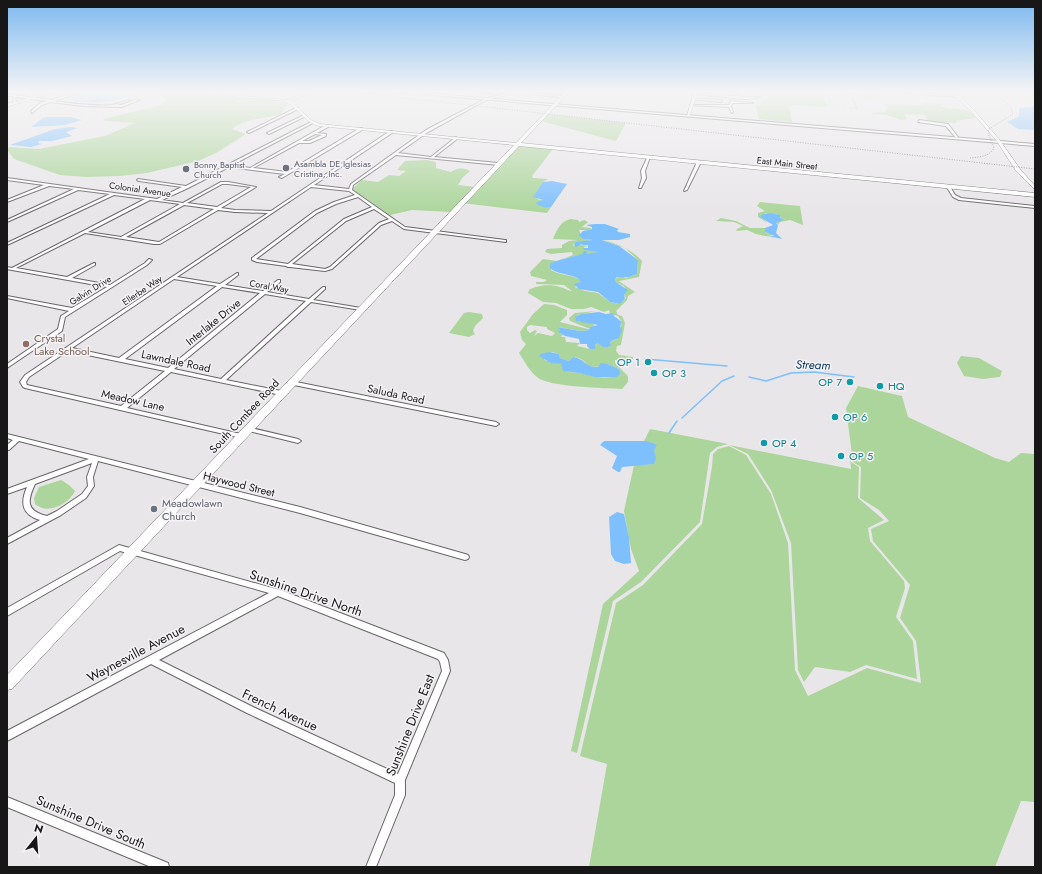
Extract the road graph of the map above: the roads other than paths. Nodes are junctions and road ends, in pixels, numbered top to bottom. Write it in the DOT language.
graph roads {
  1 [pos="293,133"];
  2 [pos="314,133"];
  3 [pos="355,133"];
  4 [pos="390,133"];
  5 [pos="399,133"];
  6 [pos="425,133"];
  7 [pos="527,133"];
  8 [pos="890,133"];
  9 [pos="908,133"];
  10 [pos="953,133"];
  11 [pos="991,133"];
  12 [pos="421,135"];
  13 [pos="957,137"];
  14 [pos="456,138"];
  15 [pos="998,141"];
  16 [pos="300,142"];
  17 [pos="516,144"];
  18 [pos="1035,144"];
  19 [pos="396,154"];
  20 [pos="432,157"];
  21 [pos="648,157"];
  22 [pos="699,162"];
  23 [pos="498,164"];
  24 [pos="229,166"];
  25 [pos="251,168"];
  26 [pos="288,173"];
  27 [pos="281,177"];
  28 [pos="7,179"];
  29 [pos="139,180"];
  30 [pos="17,181"];
  31 [pos="7,185"];
  32 [pos="48,185"];
  33 [pos="311,186"];
  34 [pos="948,186"];
  35 [pos="186,187"];
  36 [pos="640,187"];
  37 [pos="78,189"];
  38 [pos="1035,189"];
  39 [pos="350,190"];
  40 [pos="685,190"];
  41 [pos="114,194"];
  42 [pos="1035,195"];
  43 [pos="357,196"];
  44 [pos="149,199"];
  45 [pos="158,200"];
  46 [pos="7,201"];
  47 [pos="184,204"];
  48 [pos="1035,207"];
  49 [pos="219,208"];
  50 [pos="373,208"];
  51 [pos="271,212"];
  52 [pos="391,220"];
  53 [pos="7,221"];
  54 [pos="83,232"];
  55 [pos="433,233"];
  56 [pos="122,238"];
  57 [pos="505,241"];
  58 [pos="7,244"];
  59 [pos="150,260"];
  60 [pos="94,264"];
  61 [pos="288,266"];
  62 [pos="9,268"];
  63 [pos="237,274"];
  64 [pos="67,278"];
  65 [pos="175,278"];
  66 [pos="278,281"];
  67 [pos="110,286"];
  68 [pos="221,286"];
  69 [pos="323,288"];
  70 [pos="264,293"];
  71 [pos="7,297"];
  72 [pos="309,300"];
  73 [pos="361,309"];
  74 [pos="73,310"];
  75 [pos="68,349"];
  76 [pos="120,360"];
  77 [pos="7,366"];
  78 [pos="169,370"];
  79 [pos="23,381"];
  80 [pos="222,381"];
  81 [pos="291,383"];
  82 [pos="281,393"];
  83 [pos="123,408"];
  84 [pos="496,424"];
  85 [pos="244,432"];
  86 [pos="7,436"];
  87 [pos="18,438"];
  88 [pos="298,440"];
  89 [pos="7,448"];
  90 [pos="96,458"];
  91 [pos="32,483"];
  92 [pos="196,484"];
  93 [pos="7,492"];
  94 [pos="46,519"];
  95 [pos="7,540"];
  96 [pos="132,551"];
  97 [pos="465,557"];
  98 [pos="277,593"];
  99 [pos="7,612"];
  100 [pos="151,660"];
  101 [pos="444,660"];
  102 [pos="7,684"];
  103 [pos="7,736"];
  104 [pos="400,780"];
  105 [pos="7,802"];
  106 [pos="164,867"];
  107 [pos="371,867"];
  1 -- 24 [label="street"];
  2 -- 16 [label="street"];
  2 -- 16 [label="street"];
  3 -- 26 [label="street"];
  4 -- 33 [label="street, Ellerbe Way"];
  5 -- 12 [label="main road, East Main Street"];
  6 -- 12 [label="street"];
  7 -- 17 [label="main road, South Combee Road"];
  8 -- 15 [label="main road"];
  9 -- 13 [label="main road"];
  10 -- 13 [label="street"];
  11 -- 15 [label="main road"];
  12 -- 14 [label="main road, East Main Street"];
  12 -- 19 [label="street"];
  13 -- 15 [label="main road"];
  14 -- 17 [label="main road, East Main Street"];
  14 -- 20 [label="street"];
  15 -- 18 [label="main road"];
  15 -- 38 [label="main road"];
  16 -- 25 [label="street"];
  17 -- 21 [label="main road, East Main Street"];
  17 -- 23 [label="main road, South Combee Road"];
  19 -- 20 [label="street"];
  19 -- 39 [label="street"];
  20 -- 23 [label="street"];
  21 -- 22 [label="main road, East Main Street"];
  21 -- 36 [label="street"];
  22 -- 34 [label="main road, East Main Street"];
  22 -- 40 [label="street"];
  23 -- 55 [label="main road, South Combee Road"];
  24 -- 25 [label="street"];
  24 -- 35 [label="street"];
  25 -- 26 [label="street"];
  26 -- 27 [label="street"];
  28 -- 30 [label="street, Colonial Avenue"];
  29 -- 35 [label="street"];
  30 -- 31 [label="street"];
  30 -- 32 [label="street, Colonial Avenue"];
  32 -- 37 [label="street, Colonial Avenue"];
  32 -- 46 [label="street"];
  33 -- 39 [label="street"];
  33 -- 51 [label="street, Ellerbe Way"];
  34 -- 42 [label="main road, East Main Street"];
  34 -- 48 [label="street"];
  35 -- 45 [label="street"];
  37 -- 41 [label="street, Colonial Avenue"];
  37 -- 53 [label="street"];
  39 -- 43 [label="street"];
  41 -- 44 [label="street, Colonial Avenue"];
  41 -- 58 [label="street"];
  43 -- 50 [label="street"];
  43 -- 61 [label="street"];
  44 -- 45 [label="street, Colonial Avenue"];
  44 -- 54 [label="street"];
  45 -- 47 [label="street, Colonial Avenue"];
  47 -- 49 [label="street, Colonial Avenue"];
  47 -- 49 [label="street"];
  47 -- 56 [label="street"];
  49 -- 51 [label="street, Colonial Avenue"];
  49 -- 56 [label="street"];
  50 -- 52 [label="street"];
  50 -- 61 [label="street"];
  51 -- 65 [label="street, Ellerbe Way"];
  52 -- 55 [label="street"];
  52 -- 61 [label="street"];
  54 -- 56 [label="street"];
  54 -- 62 [label="street"];
  55 -- 57 [label="street"];
  55 -- 73 [label="main road, South Combee Road"];
  59 -- 67 [label="street, Galvin Drive"];
  60 -- 64 [label="street"];
  62 -- 64 [label="street"];
  63 -- 68 [label="street"];
  64 -- 67 [label="street"];
  65 -- 68 [label="street, Coral Way"];
  65 -- 75 [label="street, Ellerbe Way"];
  66 -- 70 [label="street, Interlake Drive"];
  67 -- 74 [label="street, Galvin Drive"];
  68 -- 70 [label="street, Coral Way"];
  68 -- 76 [label="street"];
  69 -- 72 [label="street"];
  70 -- 72 [label="street, Coral Way"];
  70 -- 78 [label="street, Interlake Drive"];
  71 -- 74 [label="street"];
  72 -- 73 [label="street, Coral Way"];
  72 -- 80 [label="street"];
  73 -- 81 [label="main road, South Combee Road"];
  74 -- 77 [label="street, Galvin Drive"];
  75 -- 76 [label="street, Lawndale Road"];
  75 -- 79 [label="street, Ellerbe Way"];
  76 -- 78 [label="street, Lawndale Road"];
  78 -- 80 [label="street, Lawndale Road"];
  78 -- 83 [label="street, Interlake Drive"];
  79 -- 83 [label="street, Meadow Lane"];
  80 -- 82 [label="street, Lawndale Road"];
  81 -- 82 [label="main road, South Combee Road"];
  81 -- 84 [label="street, Saluda Road"];
  82 -- 85 [label="main road, South Combee Road"];
  83 -- 85 [label="street, Meadow Lane"];
  85 -- 88 [label="street, Meadow Lane"];
  85 -- 92 [label="main road, South Combee Road"];
  86 -- 87 [label="street, Haywood Street"];
  87 -- 89 [label="street"];
  87 -- 90 [label="street, Haywood Street"];
  90 -- 91 [label="street"];
  90 -- 92 [label="street, Haywood Street"];
  90 -- 94 [label="street"];
  91 -- 93 [label="street"];
  91 -- 94 [label="street"];
  92 -- 96 [label="main road, South Combee Road"];
  92 -- 97 [label="street, Haywood Street"];
  94 -- 95 [label="street"];
  96 -- 98 [label="street, Sunshine Drive North"];
  96 -- 99 [label="street, Sunshine Drive North"];
  96 -- 102 [label="main road, South Combee Road"];
  98 -- 100 [label="street, Waynesville Avenue"];
  98 -- 101 [label="street, Sunshine Drive North"];
  100 -- 103 [label="street, Waynesville Avenue"];
  100 -- 104 [label="street, French Avenue"];
  101 -- 104 [label="street, Sunshine Drive East"];
  104 -- 107 [label="street, Sunshine Drive East"];
  105 -- 106 [label="street, Sunshine Drive South"];
}
